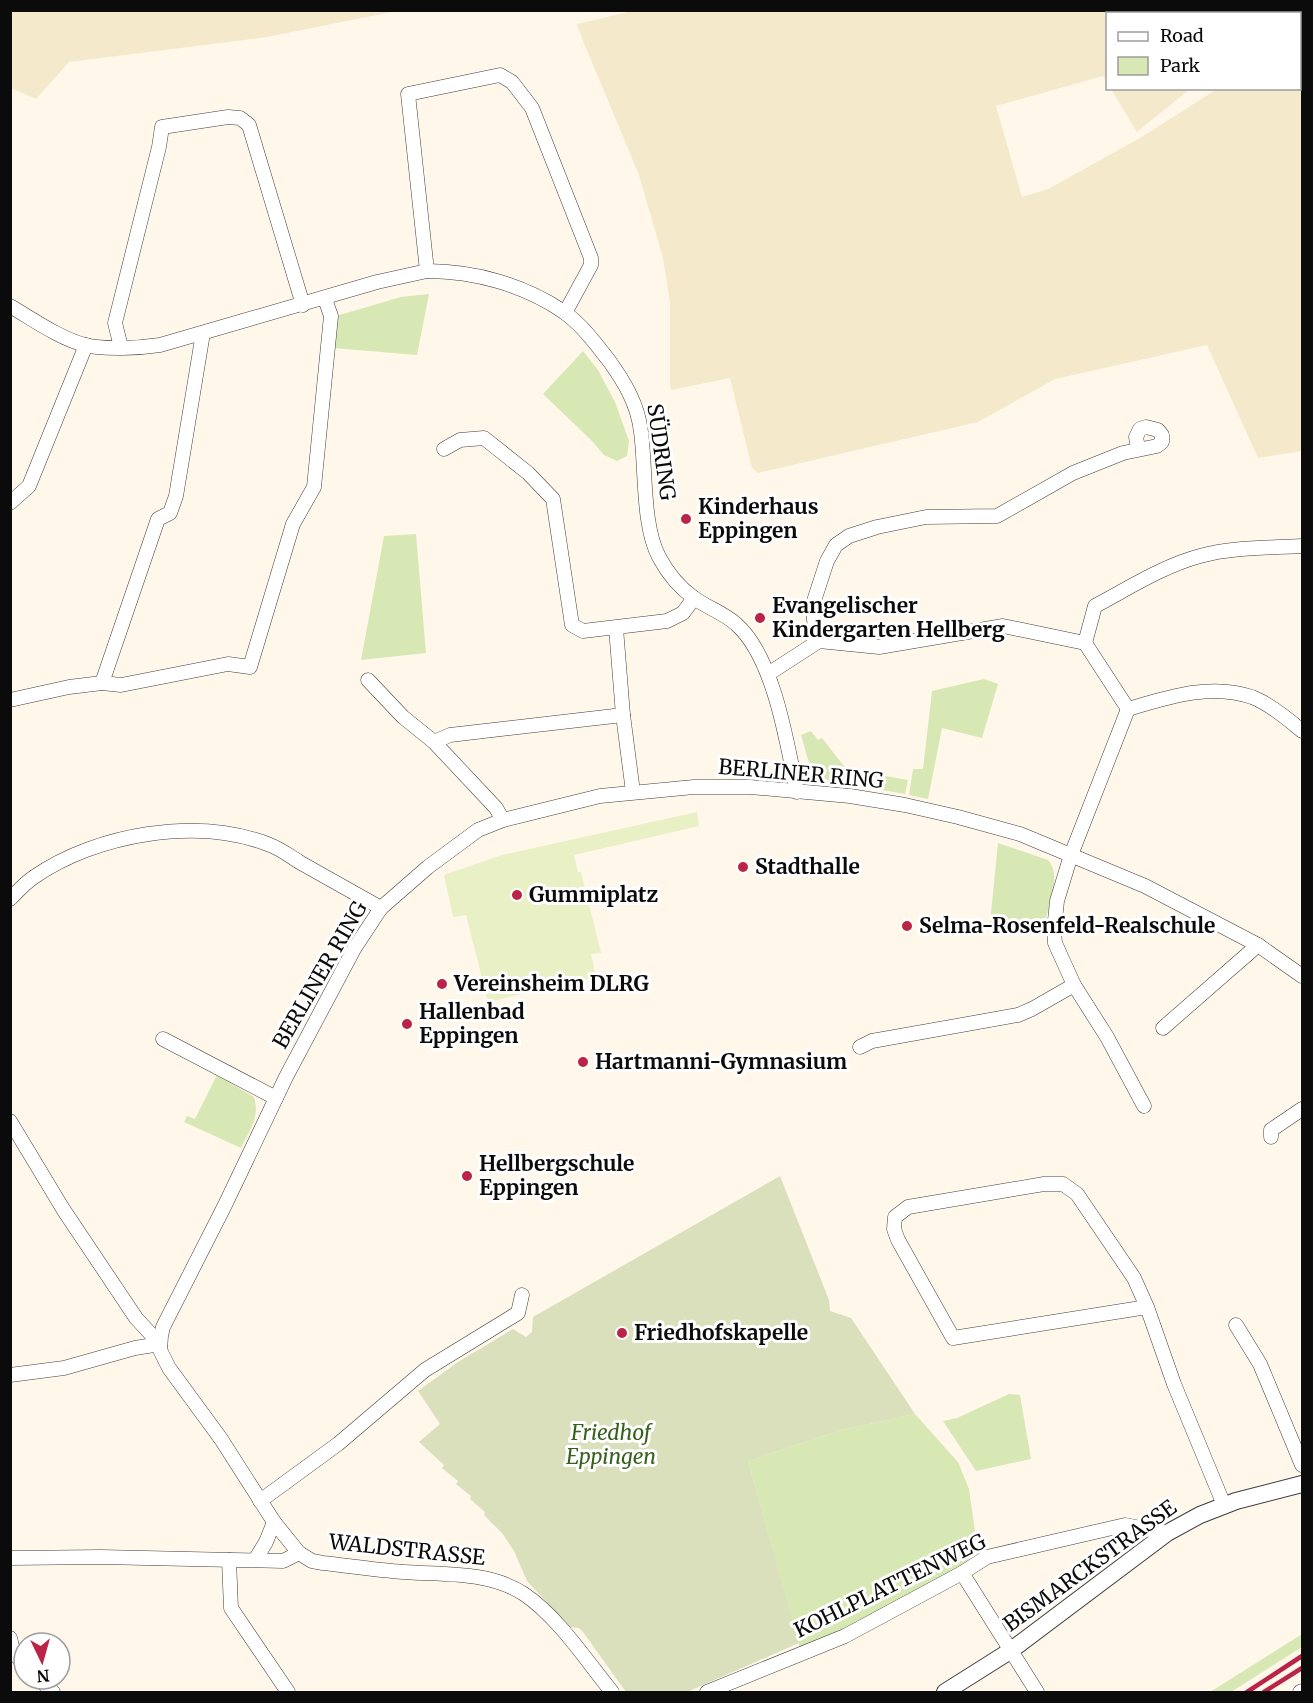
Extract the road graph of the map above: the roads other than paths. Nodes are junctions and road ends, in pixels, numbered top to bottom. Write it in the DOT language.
graph roads {
  1 [pos="427,271"];
  2 [pos="325,299"];
  3 [pos="303,305"];
  4 [pos="10,306"];
  5 [pos="565,313"];
  6 [pos="203,333"];
  7 [pos="86,345"];
  8 [pos="121,347"];
  9 [pos="1138,448"];
  10 [pos="444,449"];
  11 [pos="10,504"];
  12 [pos="1302,546"];
  13 [pos="694,598"];
  14 [pos="616,628"];
  15 [pos="819,641"];
  16 [pos="1085,643"];
  17 [pos="768,674"];
  18 [pos="368,680"];
  19 [pos="102,683"];
  20 [pos="10,700"];
  21 [pos="1128,710"];
  22 [pos="623,715"];
  23 [pos="1302,731"];
  24 [pos="434,742"];
  25 [pos="633,792"];
  26 [pos="798,792"];
  27 [pos="503,820"];
  28 [pos="1071,855"];
  29 [pos="10,899"];
  30 [pos="381,909"];
  31 [pos="1258,945"];
  32 [pos="1302,976"];
  33 [pos="1074,985"];
  34 [pos="1162,1028"];
  35 [pos="163,1039"];
  36 [pos="860,1047"];
  37 [pos="276,1098"];
  38 [pos="1144,1106"];
  39 [pos="1302,1109"];
  40 [pos="10,1121"];
  41 [pos="1271,1137"];
  42 [pos="522,1295"];
  43 [pos="1147,1307"];
  44 [pos="1236,1325"];
  45 [pos="160,1344"];
  46 [pos="10,1375"];
  47 [pos="1302,1465"];
  48 [pos="1302,1484"];
  49 [pos="260,1501"];
  50 [pos="1224,1505"];
  51 [pos="274,1522"];
  52 [pos="1167,1533"];
  53 [pos="299,1553"];
  54 [pos="10,1558"];
  55 [pos="229,1560"];
  56 [pos="255,1560"];
  57 [pos="962,1573"];
  58 [pos="1010,1651"];
  59 [pos="288,1692"];
  60 [pos="612,1692"];
  61 [pos="707,1692"];
  62 [pos="945,1692"];
  63 [pos="1037,1692"];
  1 -- 2 [label="street, SÜDRING"];
  1 -- 5 [label="street, SÜDRING"];
  1 -- 5 [label="street"];
  2 -- 3 [label="street, SÜDRING"];
  2 -- 19 [label="street"];
  3 -- 6 [label="street, SÜDRING"];
  3 -- 8 [label="street"];
  4 -- 7 [label="street, SÜDRING"];
  5 -- 13 [label="street, SÜDRING"];
  6 -- 8 [label="street, SÜDRING"];
  6 -- 19 [label="street"];
  7 -- 8 [label="street, SÜDRING"];
  7 -- 11 [label="street"];
  9 -- 15 [label="street"];
  10 -- 14 [label="street"];
  12 -- 16 [label="street"];
  13 -- 14 [label="street"];
  13 -- 17 [label="street, SÜDRING"];
  14 -- 22 [label="street"];
  15 -- 16 [label="street"];
  15 -- 17 [label="street"];
  16 -- 21 [label="street"];
  17 -- 26 [label="street, SÜDRING"];
  18 -- 24 [label="street"];
  19 -- 20 [label="street"];
  21 -- 23 [label="street"];
  21 -- 28 [label="street"];
  22 -- 24 [label="street"];
  22 -- 25 [label="street"];
  24 -- 27 [label="street"];
  25 -- 26 [label="street, BERLINER RING"];
  25 -- 27 [label="street, BERLINER RING"];
  26 -- 28 [label="street, BERLINER RING"];
  27 -- 30 [label="street, BERLINER RING"];
  28 -- 31 [label="street, BERLINER RING"];
  28 -- 33 [label="street"];
  29 -- 30 [label="street"];
  30 -- 37 [label="street, BERLINER RING"];
  31 -- 32 [label="street, BERLINER RING"];
  31 -- 34 [label="street"];
  33 -- 36 [label="street"];
  33 -- 38 [label="street"];
  35 -- 37 [label="street"];
  37 -- 45 [label="street, BERLINER RING"];
  39 -- 41 [label="street"];
  40 -- 45 [label="street"];
  42 -- 49 [label="street"];
  43 -- 43 [label="street"];
  43 -- 50 [label="street"];
  44 -- 47 [label="street"];
  45 -- 46 [label="street"];
  45 -- 49 [label="street"];
  48 -- 50 [label="street, BISMARCKSTRASSE"];
  49 -- 51 [label="street"];
  50 -- 52 [label="street, BISMARCKSTRASSE"];
  51 -- 53 [label="street"];
  51 -- 56 [label="street"];
  52 -- 57 [label="street, KOHLPLATTENWEG"];
  52 -- 58 [label="street, BISMARCKSTRASSE"];
  53 -- 56 [label="street, WALDSTRASSE"];
  53 -- 60 [label="street, WALDSTRASSE"];
  54 -- 55 [label="street, WALDSTRASSE"];
  55 -- 56 [label="street, WALDSTRASSE"];
  55 -- 59 [label="street"];
  57 -- 58 [label="street"];
  57 -- 61 [label="street, KOHLPLATTENWEG"];
  58 -- 62 [label="street, BISMARCKSTRASSE"];
  58 -- 63 [label="street"];
}
